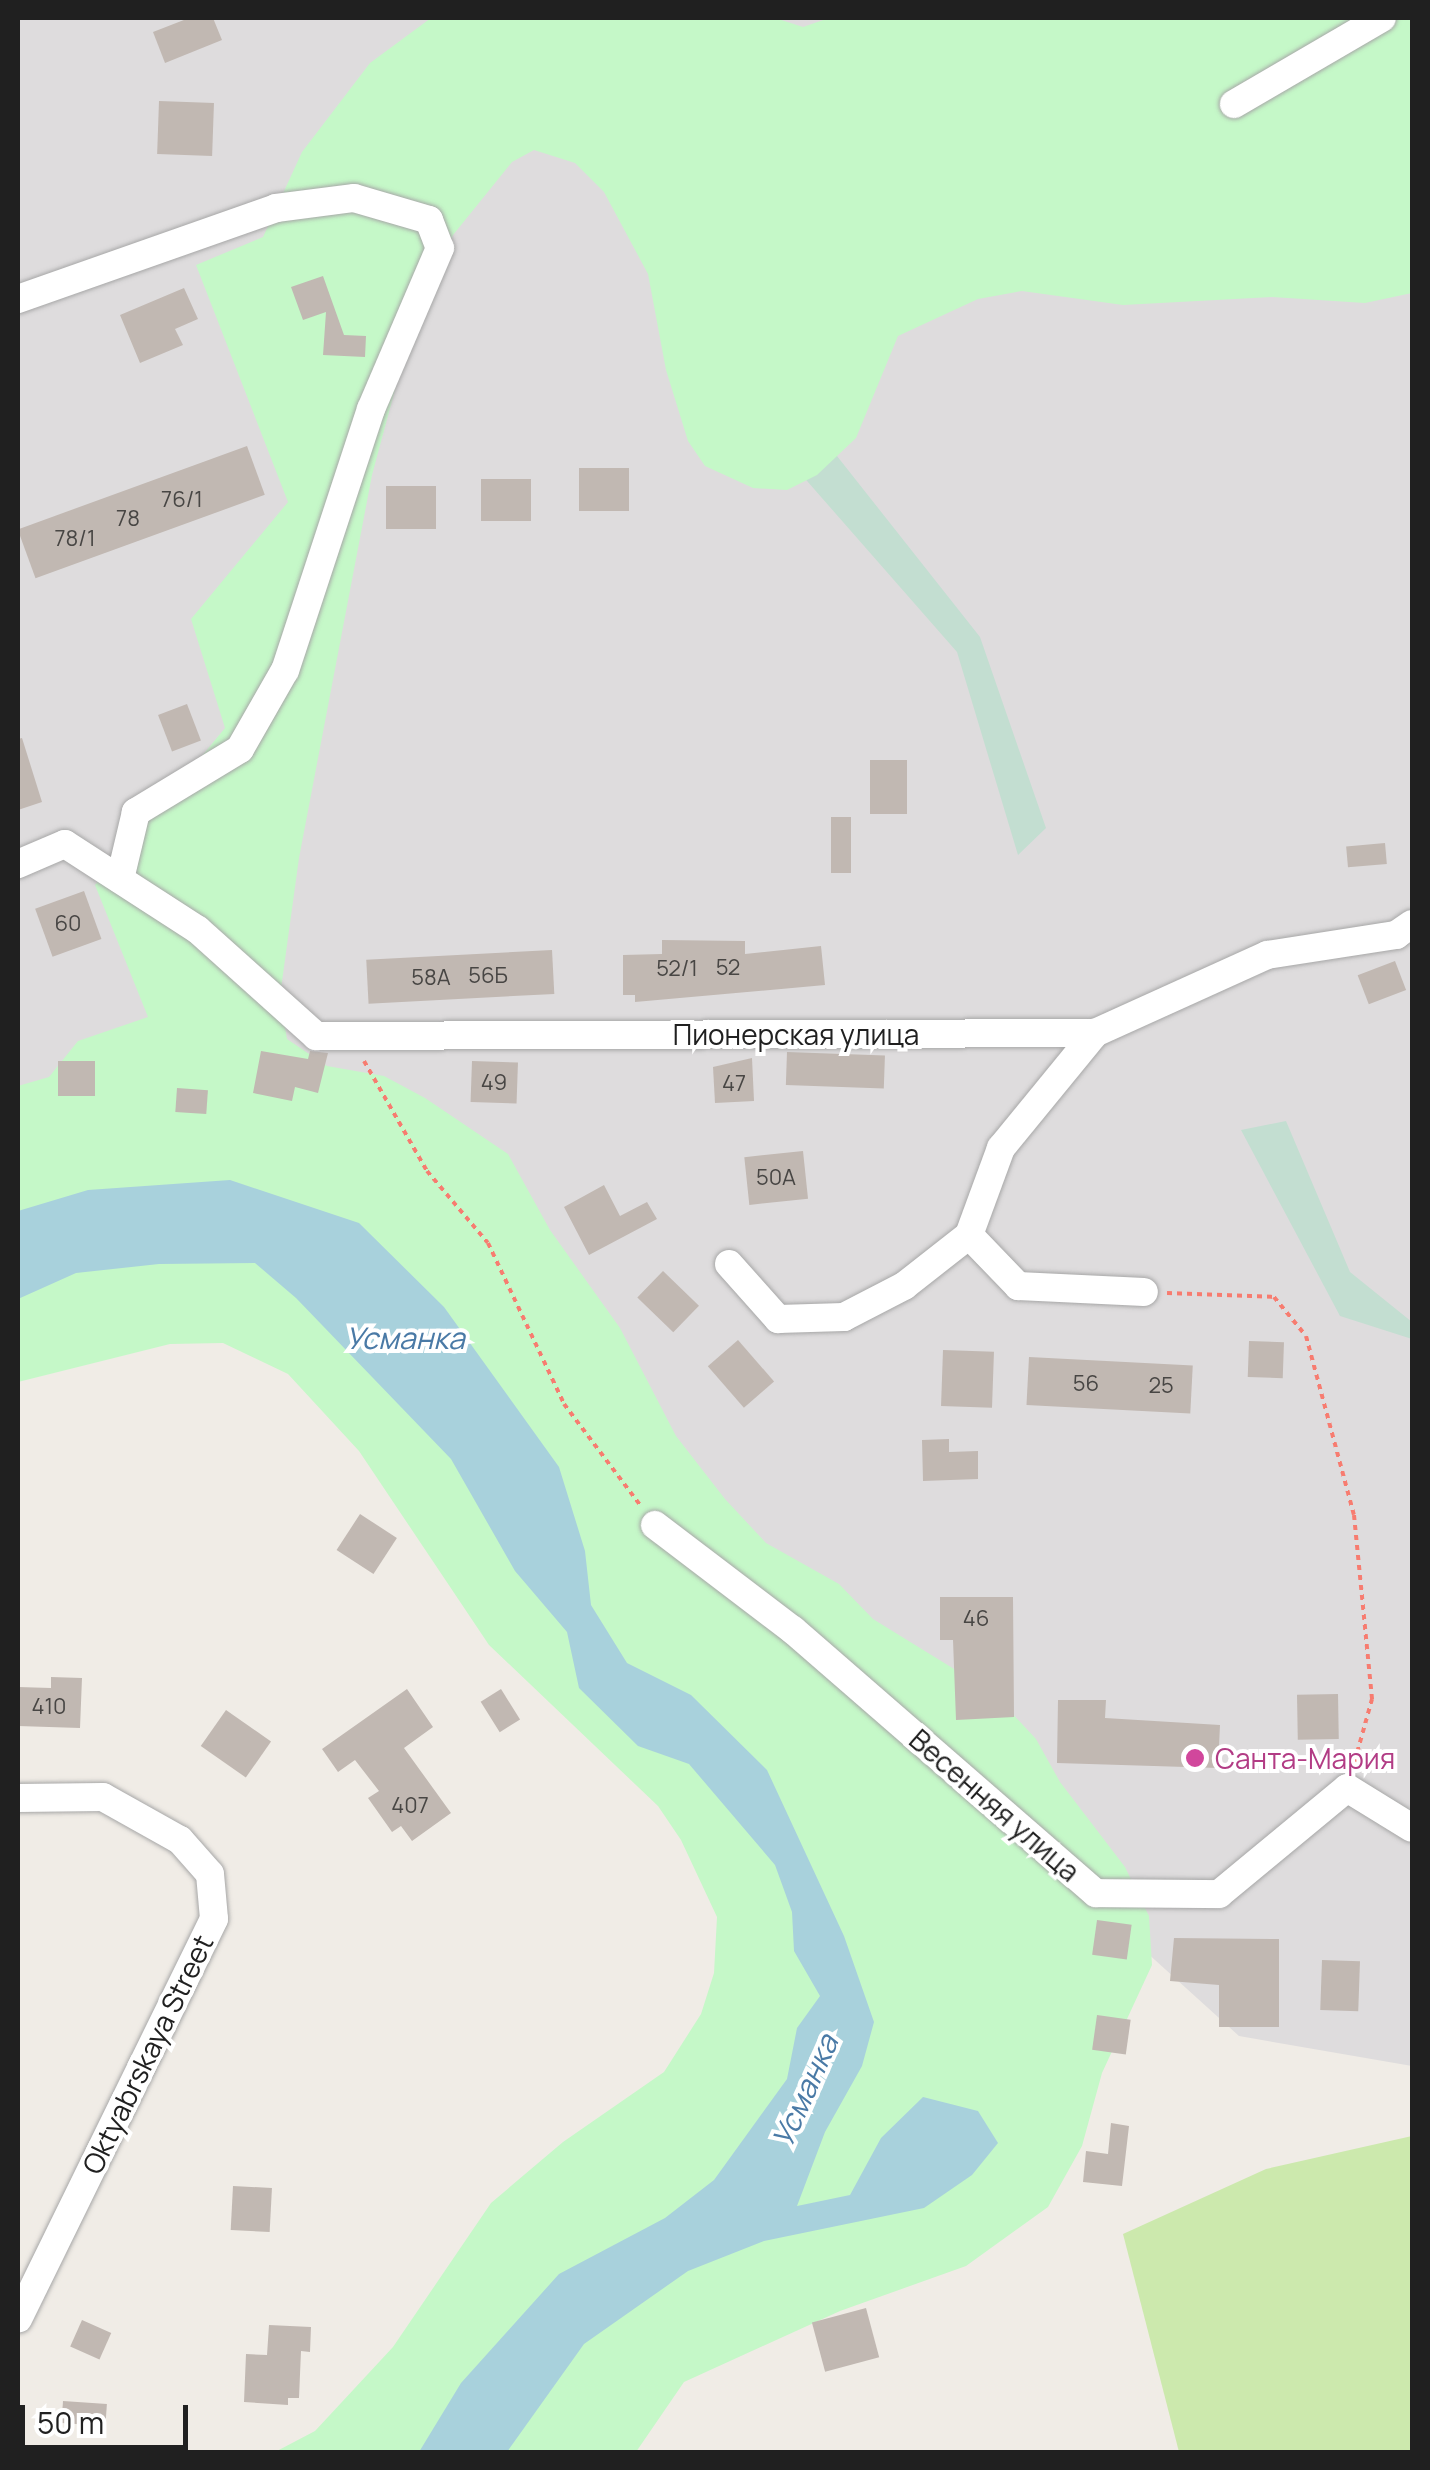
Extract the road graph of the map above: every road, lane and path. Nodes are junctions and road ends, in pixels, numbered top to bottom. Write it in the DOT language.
graph roads {
  1 [pos="1382,18"];
  2 [pos="1234,104"];
  3 [pos="18,299"];
  4 [pos="18,864"];
  5 [pos="120,880"];
  6 [pos="1412,924"];
  7 [pos="1095,1034"];
  8 [pos="362,1056"];
  9 [pos="969,1235"];
  10 [pos="729,1264"];
  11 [pos="1144,1292"];
  12 [pos="655,1525"];
  13 [pos="1347,1788"];
  14 [pos="18,1798"];
  15 [pos="1412,1828"];
  16 [pos="18,2319"];
  1 -- 2 [label="street"];
  3 -- 5 [label="street"];
  4 -- 5 [label="street, Пионерская улица"];
  5 -- 7 [label="street, Пионерская улица"];
  6 -- 7 [label="street, Пионерская улица"];
  7 -- 9 [label="street"];
  8 -- 12 [label="path"];
  9 -- 10 [label="street"];
  9 -- 11 [label="street"];
  11 -- 13 [label="path"];
  12 -- 13 [label="street, Весенняя улица"];
  13 -- 15 [label="street"];
  14 -- 16 [label="street, Oktyabrskaya Street"];
}
